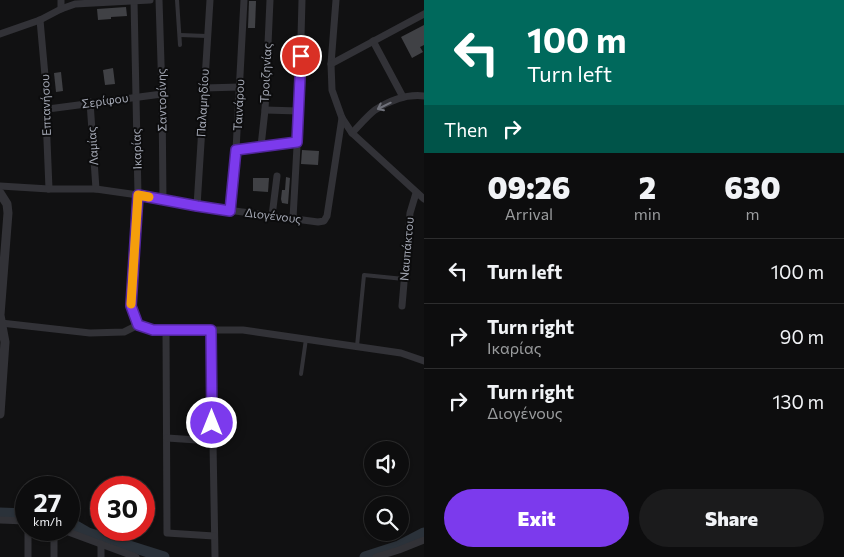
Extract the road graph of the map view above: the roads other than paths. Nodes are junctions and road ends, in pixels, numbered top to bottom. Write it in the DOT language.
graph roads {
  1 [pos="61,0"];
  2 [pos="134,0"];
  3 [pos="150,0"];
  4 [pos="158,0"];
  5 [pos="177,0"];
  6 [pos="210,0"];
  7 [pos="244,0"];
  8 [pos="270,0"];
  9 [pos="302,0"];
  10 [pos="338,1"];
  11 [pos="61,9"];
  12 [pos="424,14"];
  13 [pos="40,20"];
  14 [pos="0,34"];
  15 [pos="180,35"];
  16 [pos="207,36"];
  17 [pos="373,41"];
  18 [pos="180,45"];
  19 [pos="331,64"];
  20 [pos="240,87"];
  21 [pos="204,88"];
  22 [pos="162,94"];
  23 [pos="136,96"];
  24 [pos="424,96"];
  25 [pos="403,97"];
  26 [pos="90,102"];
  27 [pos="48,109"];
  28 [pos="264,110"];
  29 [pos="299,111"];
  30 [pos="342,118"];
  31 [pos="352,133"];
  32 [pos="297,142"];
  33 [pos="261,146"];
  34 [pos="236,150"];
  35 [pos="277,176"];
  36 [pos="0,186"];
  37 [pos="48,189"];
  38 [pos="96,189"];
  39 [pos="0,193"];
  40 [pos="416,193"];
  41 [pos="138,195"];
  42 [pos="424,199"];
  43 [pos="163,200"];
  44 [pos="197,206"];
  45 [pos="230,211"];
  46 [pos="272,216"];
  47 [pos="293,218"];
  48 [pos="404,279"];
  49 [pos="402,306"];
  50 [pos="1,323"];
  51 [pos="138,325"];
  52 [pos="211,330"];
  53 [pos="166,331"];
  54 [pos="306,338"];
  55 [pos="357,346"];
  56 [pos="424,362"];
  57 [pos="301,374"];
  58 [pos="0,414"];
  59 [pos="167,438"];
  60 [pos="212,441"];
  61 [pos="0,520"];
  62 [pos="15,521"];
  63 [pos="214,536"];
  64 [pos="80,537"];
  65 [pos="424,540"];
  66 [pos="28,541"];
  67 [pos="54,541"];
  68 [pos="100,544"];
  69 [pos="399,554"];
  70 [pos="215,556"];
  71 [pos="28,557"];
  72 [pos="54,557"];
  73 [pos="100,557"];
  74 [pos="134,557"];
  75 [pos="376,557"];
  1 -- 11 [label="street"];
  2 -- 3 [label="street"];
  2 -- 11 [label="street"];
  2 -- 23 [label="street, Ικαρίας"];
  4 -- 22 [label="street, Σαντορίνης"];
  5 -- 15 [label="lane"];
  6 -- 16 [label="street, Παλαμηδίου"];
  7 -- 20 [label="street, Ταινάρου"];
  8 -- 28 [label="street, Τροιζηνίας"];
  9 -- 29 [label="street"];
  10 -- 19 [label="street"];
  11 -- 13 [label="street"];
  12 -- 17 [label="street"];
  13 -- 14 [label="street"];
  13 -- 27 [label="street, Επτανήσου"];
  15 -- 16 [label="lane"];
  15 -- 18 [label="lane"];
  16 -- 21 [label="street, Παλαμηδίου"];
  17 -- 19 [label="street"];
  17 -- 25 [label="street"];
  19 -- 30 [label="street"];
  20 -- 21 [label="street"];
  20 -- 34 [label="street, Ταινάρου"];
  21 -- 44 [label="street, Παλαμηδίου"];
  22 -- 23 [label="street, Σερίφου"];
  22 -- 43 [label="street, Σαντορίνης"];
  23 -- 26 [label="street, Σερίφου"];
  23 -- 41 [label="street, Ικαρίας"];
  24 -- 25 [label="street"];
  25 -- 31 [label="street, one-way"];
  26 -- 27 [label="street, Σερίφου"];
  26 -- 38 [label="street, Λαμίας"];
  27 -- 37 [label="street, Επτανήσου"];
  28 -- 29 [label="street"];
  28 -- 33 [label="street, Τροιζηνίας"];
  29 -- 32 [label="street"];
  30 -- 31 [label="street"];
  30 -- 47 [label="street, Διογένους"];
  31 -- 40 [label="street"];
  32 -- 33 [label="street"];
  32 -- 47 [label="street"];
  33 -- 34 [label="street"];
  34 -- 45 [label="street, Ταινάρου"];
  35 -- 46 [label="street"];
  36 -- 37 [label="street, Διογένους"];
  37 -- 38 [label="street, Διογένους"];
  38 -- 41 [label="street, Διογένους"];
  39 -- 50 [label="street"];
  40 -- 42 [label="street"];
  40 -- 48 [label="street, Ναυπάκτου"];
  41 -- 43 [label="street, Διογένους"];
  41 -- 51 [label="street, Ικαρίας"];
  43 -- 44 [label="street, Διογένους"];
  44 -- 45 [label="street, Διογένους"];
  45 -- 46 [label="street, Διογένους"];
  46 -- 47 [label="street, Διογένους"];
  48 -- 49 [label="street, Ναυπάκτου"];
  48 -- 55 [label="lane"];
  50 -- 51 [label="street"];
  50 -- 58 [label="street"];
  51 -- 53 [label="street"];
  52 -- 53 [label="street"];
  52 -- 54 [label="street"];
  52 -- 60 [label="street"];
  53 -- 59 [label="street"];
  54 -- 55 [label="street"];
  54 -- 57 [label="lane"];
  55 -- 56 [label="street"];
  59 -- 60 [label="street"];
  59 -- 63 [label="street"];
  60 -- 63 [label="street"];
  61 -- 62 [label="street"];
  63 -- 70 [label="street"];
  64 -- 68 [label="street"];
  65 -- 69 [label="street"];
  66 -- 71 [label="street"];
  67 -- 72 [label="street"];
  68 -- 73 [label="street"];
  68 -- 74 [label="street"];
  69 -- 75 [label="street"];
}
